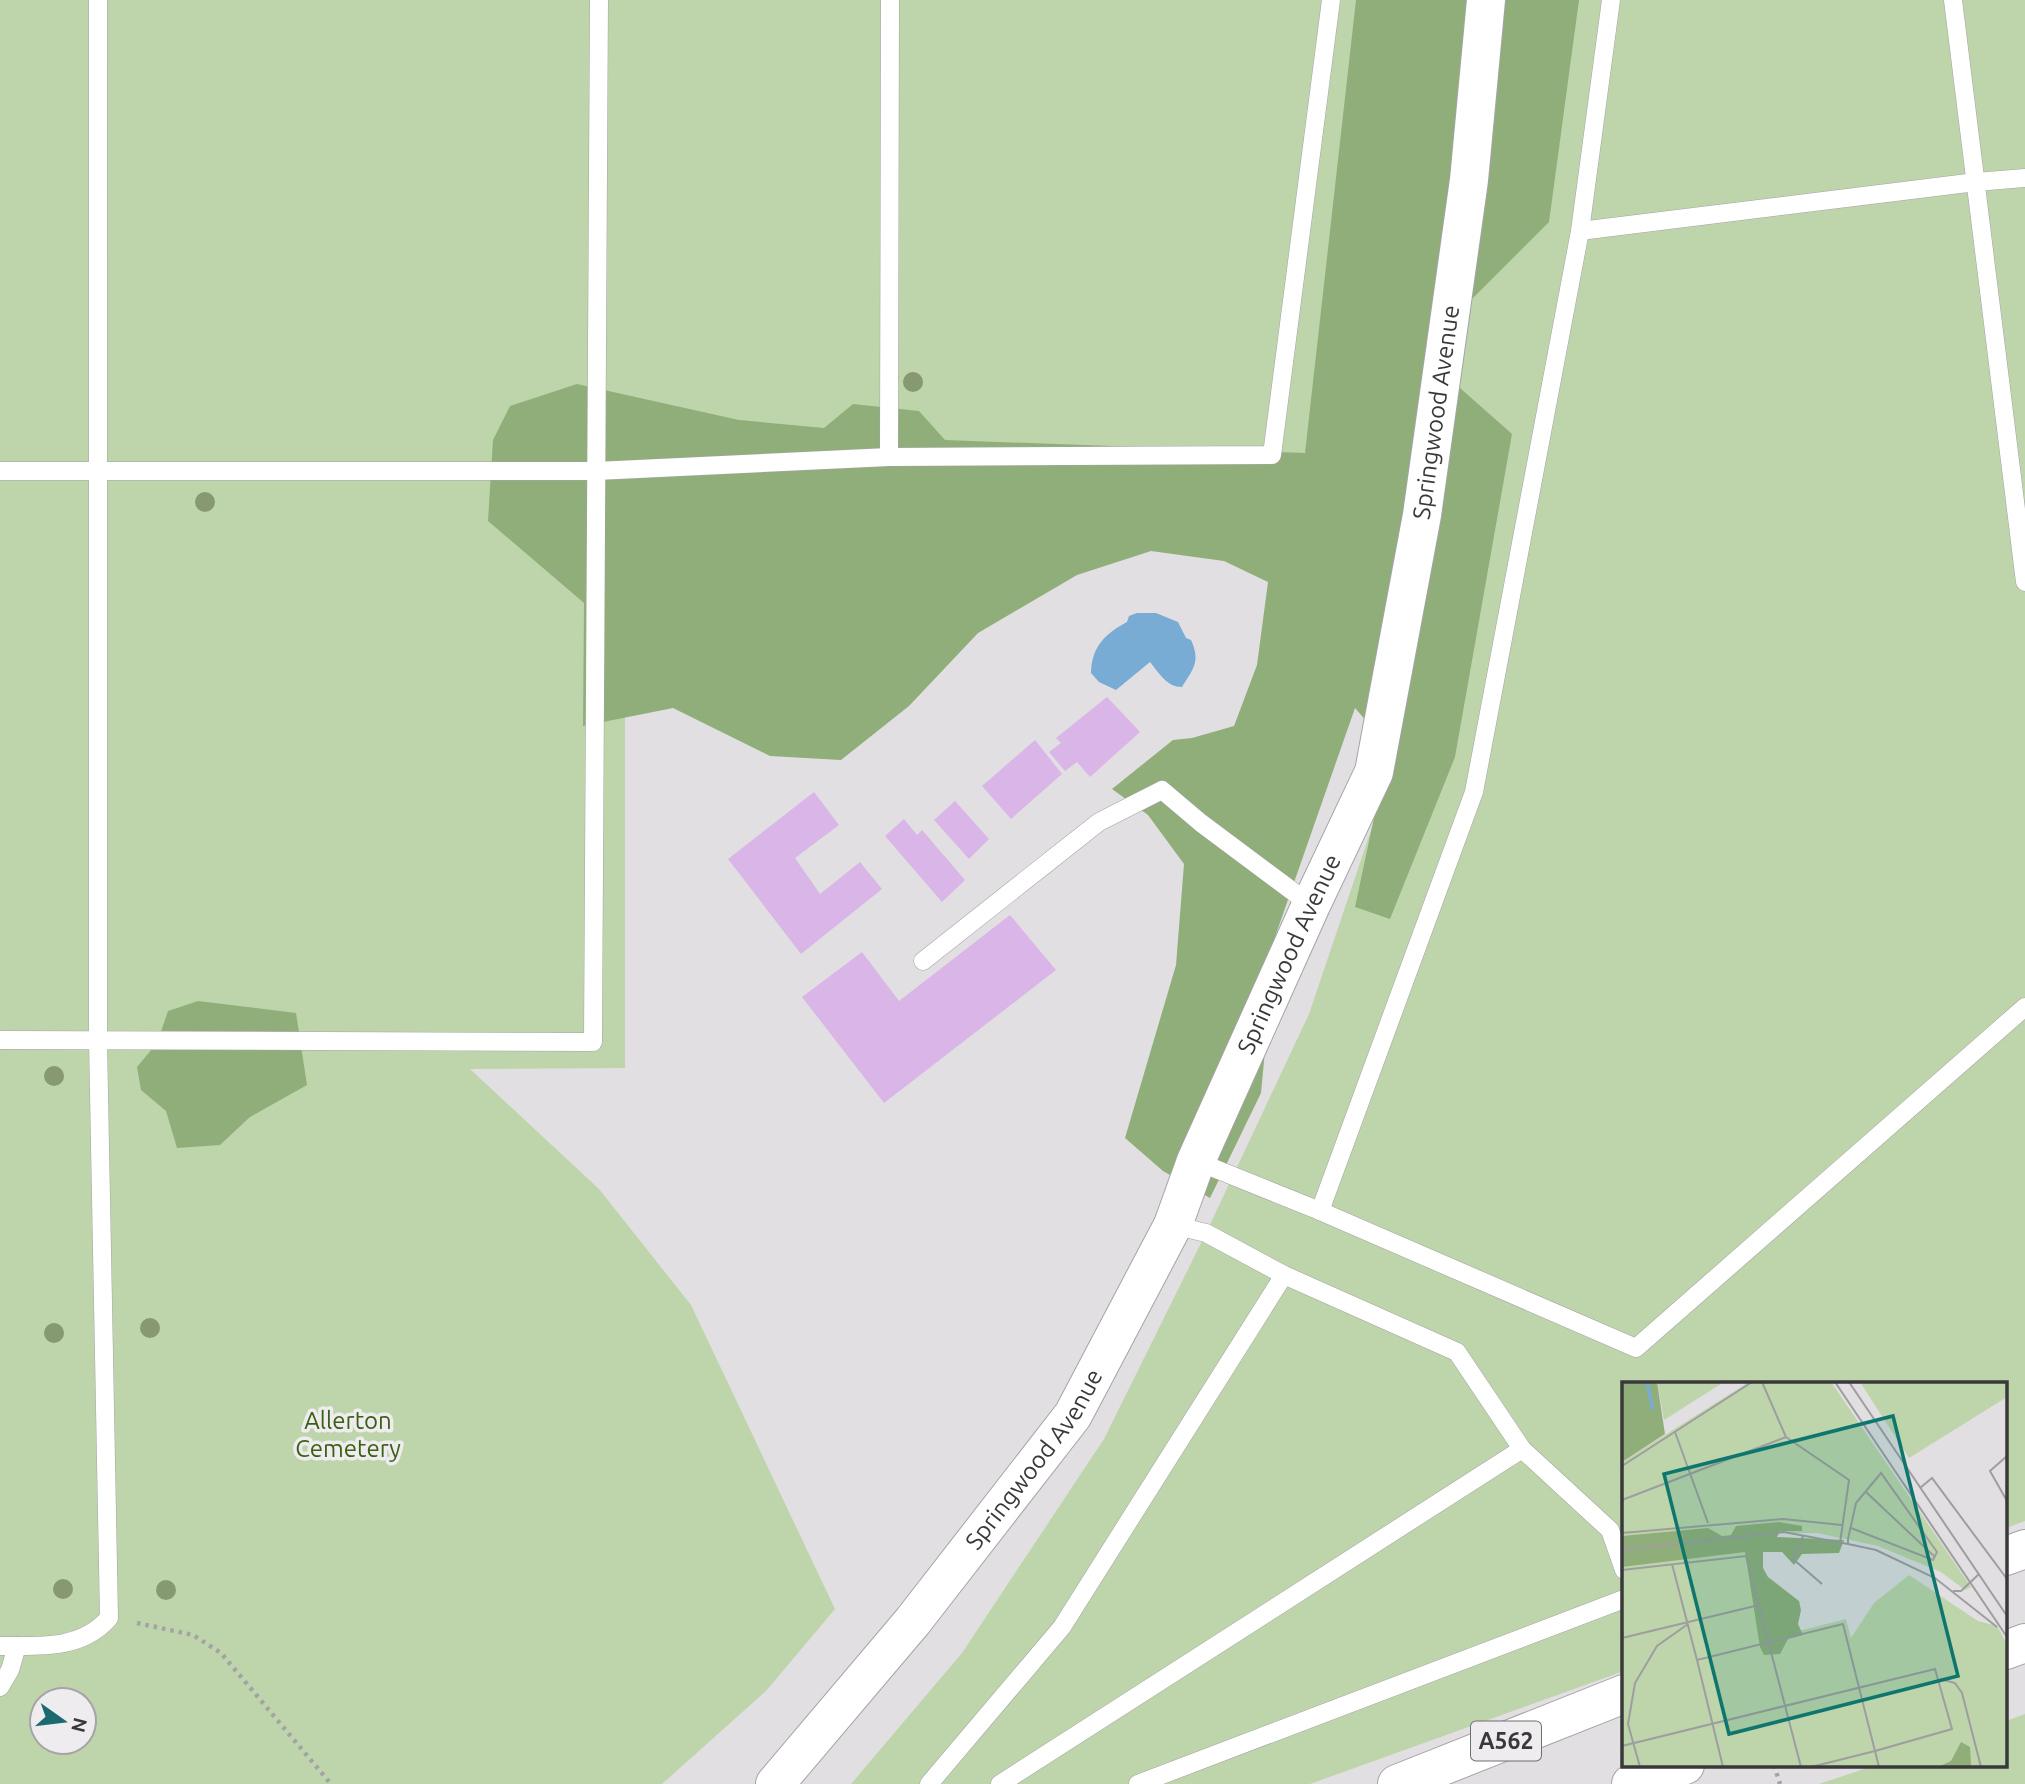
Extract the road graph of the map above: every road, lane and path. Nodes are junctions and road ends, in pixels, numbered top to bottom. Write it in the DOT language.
graph roads {
  1 [pos="98,0"];
  2 [pos="599,0"];
  3 [pos="890,0"];
  4 [pos="1331,0"];
  5 [pos="1486,0"];
  6 [pos="1611,0"];
  7 [pos="1953,0"];
  8 [pos="2025,178"];
  9 [pos="1976,182"];
  10 [pos="1580,231"];
  11 [pos="889,457"];
  12 [pos="0,471"];
  13 [pos="99,471"];
  14 [pos="596,471"];
  15 [pos="2025,582"];
  16 [pos="1311,905"];
  17 [pos="923,961"];
  18 [pos="2025,1007"];
  19 [pos="0,1040"];
  20 [pos="99,1040"];
  21 [pos="1196,1161"];
  22 [pos="1320,1211"];
  23 [pos="1173,1225"];
  24 [pos="1284,1275"];
  25 [pos="1522,1449"];
  26 [pos="2025,1549"];
  27 [pos="2008,1555"];
  28 [pos="1622,1564"];
  29 [pos="1622,1601"];
  30 [pos="109,1618"];
  31 [pos="2025,1643"];
  32 [pos="9,1646"];
  33 [pos="2008,1649"];
  34 [pos="0,1687"];
  35 [pos="1622,1695"];
  36 [pos="1682,1766"];
  37 [pos="1774,1766"];
  38 [pos="331,1784"];
  39 [pos="775,1784"];
  40 [pos="929,1784"];
  41 [pos="1000,1784"];
  42 [pos="1138,1784"];
  43 [pos="1398,1784"];
  44 [pos="1632,1784"];
  45 [pos="1780,1784"];
  1 -- 13 [label="lane"];
  2 -- 14 [label="lane"];
  3 -- 11 [label="lane"];
  4 -- 11 [label="lane"];
  5 -- 16 [label="main road, Springwood Avenue"];
  6 -- 10 [label="lane"];
  7 -- 9 [label="lane"];
  8 -- 9 [label="lane"];
  9 -- 10 [label="lane"];
  9 -- 15 [label="lane"];
  10 -- 22 [label="lane"];
  11 -- 14 [label="lane"];
  12 -- 13 [label="lane"];
  13 -- 14 [label="lane"];
  13 -- 20 [label="lane"];
  14 -- 20 [label="lane"];
  16 -- 17 [label="lane"];
  16 -- 21 [label="main road, Springwood Avenue"];
  18 -- 22 [label="lane"];
  19 -- 20 [label="lane"];
  20 -- 30 [label="lane"];
  21 -- 22 [label="lane"];
  21 -- 23 [label="main road, Springwood Avenue"];
  23 -- 24 [label="lane"];
  23 -- 39 [label="main road, Springwood Avenue"];
  24 -- 25 [label="lane"];
  24 -- 40 [label="lane"];
  25 -- 28 [label="lane"];
  25 -- 41 [label="lane"];
  26 -- 27 [label="main road"];
  29 -- 42 [label="lane"];
  30 -- 32 [label="lane"];
  30 -- 38 [label="path"];
  31 -- 33 [label="main road"];
  32 -- 34 [label="lane"];
  35 -- 43 [label="main road, A562"];
  36 -- 44 [label="main road"];
  37 -- 45 [label="path"];
}
